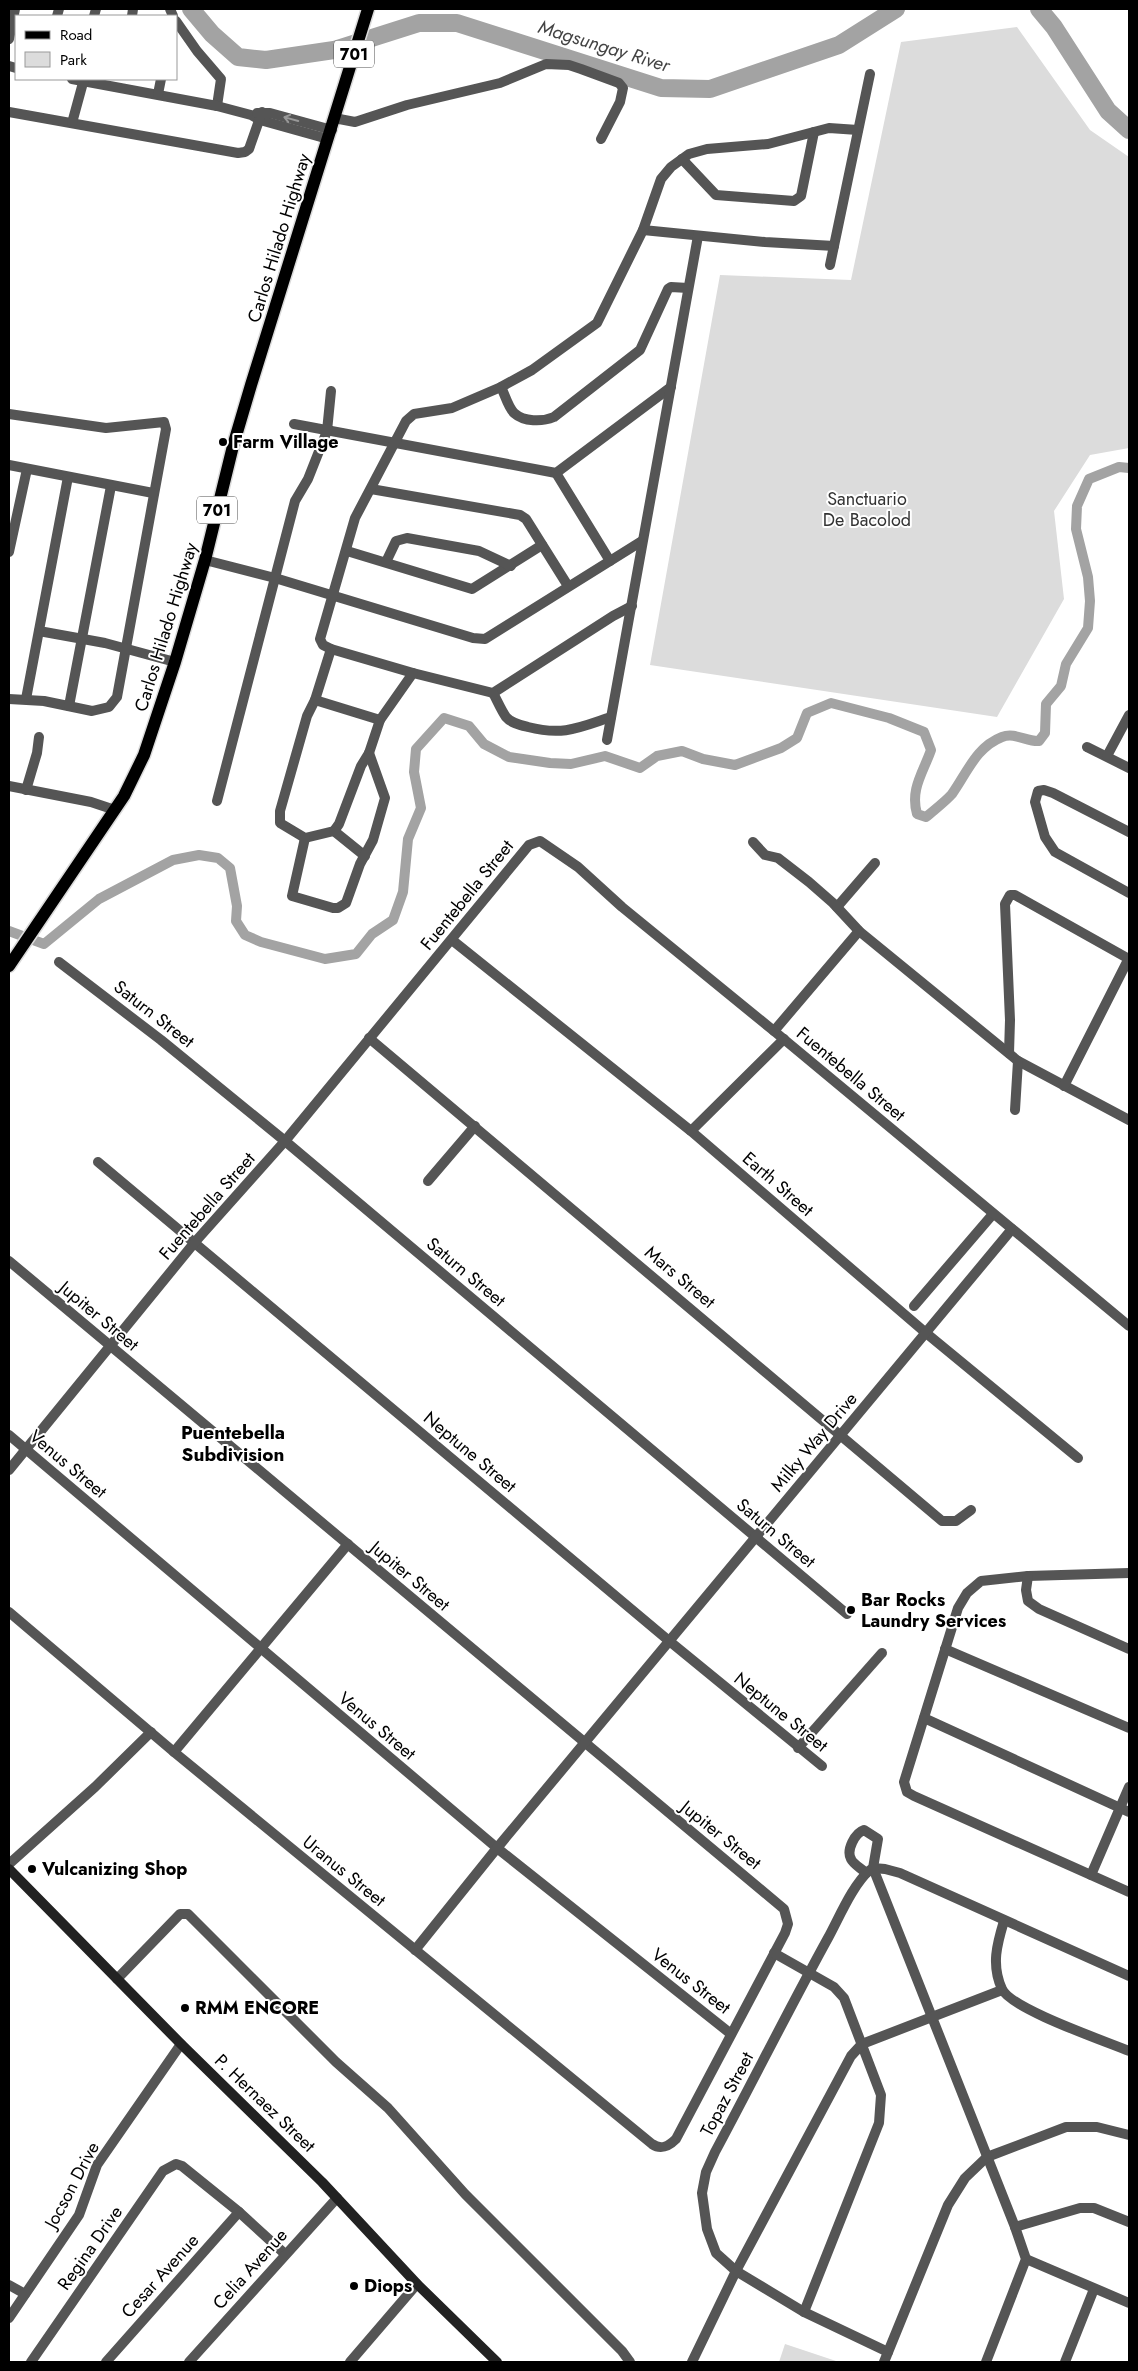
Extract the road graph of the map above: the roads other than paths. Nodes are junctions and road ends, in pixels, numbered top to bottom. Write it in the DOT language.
graph roads {
  1 [pos="15,9"];
  2 [pos="368,9"];
  3 [pos="178,22"];
  4 [pos="9,39"];
  5 [pos="870,74"];
  6 [pos="84,80"];
  7 [pos="161,80"];
  8 [pos="120,83"];
  9 [pos="158,94"];
  10 [pos="217,106"];
  11 [pos="9,112"];
  12 [pos="257,116"];
  13 [pos="72,123"];
  14 [pos="331,129"];
  15 [pos="858,130"];
  16 [pos="814,132"];
  17 [pos="601,139"];
  18 [pos="682,159"];
  19 [pos="642,230"];
  20 [pos="698,236"];
  21 [pos="834,246"];
  22 [pos="830,265"];
  23 [pos="688,288"];
  24 [pos="501,387"];
  25 [pos="671,387"];
  26 [pos="331,391"];
  27 [pos="9,414"];
  28 [pos="294,424"];
  29 [pos="327,431"];
  30 [pos="394,442"];
  31 [pos="9,464"];
  32 [pos="28,469"];
  33 [pos="556,473"];
  34 [pos="68,477"];
  35 [pos="111,486"];
  36 [pos="371,489"];
  37 [pos="153,493"];
  38 [pos="12,518"];
  39 [pos="642,541"];
  40 [pos="542,545"];
  41 [pos="347,551"];
  42 [pos="9,552"];
  43 [pos="205,560"];
  44 [pos="610,560"];
  45 [pos="386,562"];
  46 [pos="511,566"];
  47 [pos="275,578"];
  48 [pos="568,586"];
  49 [pos="334,596"];
  50 [pos="632,606"];
  51 [pos="39,631"];
  52 [pos="82,639"];
  53 [pos="331,649"];
  54 [pos="127,650"];
  55 [pos="175,662"];
  56 [pos="413,673"];
  57 [pos="493,693"];
  58 [pos="9,699"];
  59 [pos="26,699"];
  60 [pos="315,700"];
  61 [pos="70,706"];
  62 [pos="1129,715"];
  63 [pos="612,717"];
  64 [pos="380,720"];
  65 [pos="39,737"];
  66 [pos="607,740"];
  67 [pos="1087,747"];
  68 [pos="369,753"];
  69 [pos="1107,756"];
  70 [pos="1129,768"];
  71 [pos="9,786"];
  72 [pos="26,790"];
  73 [pos="217,801"];
  74 [pos="115,810"];
  75 [pos="334,831"];
  76 [pos="1129,832"];
  77 [pos="305,838"];
  78 [pos="753,842"];
  79 [pos="365,856"];
  80 [pos="875,863"];
  81 [pos="1129,893"];
  82 [pos="837,907"];
  83 [pos="860,931"];
  84 [pos="452,940"];
  85 [pos="1129,959"];
  86 [pos="59,962"];
  87 [pos="9,966"];
  88 [pos="774,1031"];
  89 [pos="369,1038"];
  90 [pos="784,1039"];
  91 [pos="1009,1053"];
  92 [pos="1018,1061"];
  93 [pos="1064,1086"];
  94 [pos="1015,1110"];
  95 [pos="1129,1120"];
  96 [pos="475,1126"];
  97 [pos="691,1131"];
  98 [pos="285,1140"];
  99 [pos="98,1162"];
  100 [pos="428,1181"];
  101 [pos="993,1214"];
  102 [pos="1012,1229"];
  103 [pos="195,1242"];
  104 [pos="9,1262"];
  105 [pos="914,1306"];
  106 [pos="1129,1326"];
  107 [pos="926,1333"];
  108 [pos="111,1348"];
  109 [pos="9,1435"];
  110 [pos="841,1436"];
  111 [pos="26,1449"];
  112 [pos="1078,1458"];
  113 [pos="9,1470"];
  114 [pos="972,1510"];
  115 [pos="755,1536"];
  116 [pos="348,1544"];
  117 [pos="1129,1572"];
  118 [pos="1028,1576"];
  119 [pos="9,1612"];
  120 [pos="847,1614"];
  121 [pos="668,1640"];
  122 [pos="945,1649"];
  123 [pos="1129,1649"];
  124 [pos="262,1650"];
  125 [pos="882,1653"];
  126 [pos="924,1718"];
  127 [pos="1129,1728"];
  128 [pos="151,1732"];
  129 [pos="584,1744"];
  130 [pos="798,1748"];
  131 [pos="174,1752"];
  132 [pos="822,1766"];
  133 [pos="1129,1787"];
  134 [pos="1124,1809"];
  135 [pos="496,1848"];
  136 [pos="9,1864"];
  137 [pos="9,1869"];
  138 [pos="869,1871"];
  139 [pos="1091,1875"];
  140 [pos="1129,1892"];
  141 [pos="1004,1921"];
  142 [pos="415,1950"];
  143 [pos="774,1953"];
  144 [pos="809,1973"];
  145 [pos="1129,1976"];
  146 [pos="117,1978"];
  147 [pos="1002,1990"];
  148 [pos="931,2017"];
  149 [pos="731,2034"];
  150 [pos="181,2044"];
  151 [pos="862,2044"];
  152 [pos="1129,2051"];
  153 [pos="1129,2135"];
  154 [pos="987,2156"];
  155 [pos="337,2198"];
  156 [pos="239,2212"];
  157 [pos="1129,2222"];
  158 [pos="1015,2227"];
  159 [pos="285,2254"];
  160 [pos="1026,2259"];
  161 [pos="736,2270"];
  162 [pos="417,2284"];
  163 [pos="9,2285"];
  164 [pos="1094,2289"];
  165 [pos="25,2294"];
  166 [pos="1129,2303"];
  167 [pos="804,2312"];
  168 [pos="9,2318"];
  169 [pos="888,2352"];
  170 [pos="31,2362"];
  171 [pos="106,2362"];
  172 [pos="189,2362"];
  173 [pos="350,2362"];
  174 [pos="496,2362"];
  175 [pos="630,2362"];
  176 [pos="692,2362"];
  177 [pos="884,2362"];
  178 [pos="986,2362"];
  179 [pos="1065,2362"];
  1 -- 4 [label="street"];
  2 -- 14 [label="main road, Carlos Hilado Highway / 701"];
  3 -- 10 [label="street"];
  5 -- 15 [label="street"];
  6 -- 8 [label="street"];
  6 -- 13 [label="street"];
  7 -- 9 [label="street"];
  8 -- 9 [label="street"];
  9 -- 10 [label="street"];
  10 -- 12 [label="street"];
  11 -- 13 [label="street"];
  12 -- 13 [label="street"];
  12 -- 14 [label="street"];
  14 -- 17 [label="street"];
  14 -- 43 [label="main road, Carlos Hilado Highway / 701"];
  15 -- 16 [label="street"];
  15 -- 21 [label="street"];
  16 -- 18 [label="street"];
  16 -- 18 [label="street"];
  18 -- 19 [label="street"];
  19 -- 20 [label="street"];
  19 -- 24 [label="street"];
  20 -- 21 [label="street"];
  20 -- 23 [label="street"];
  21 -- 22 [label="street"];
  23 -- 24 [label="street"];
  23 -- 25 [label="street"];
  24 -- 30 [label="street"];
  25 -- 33 [label="street"];
  25 -- 39 [label="street"];
  26 -- 29 [label="street"];
  27 -- 37 [label="street"];
  28 -- 29 [label="street"];
  29 -- 30 [label="street"];
  29 -- 47 [label="street"];
  30 -- 33 [label="street"];
  30 -- 36 [label="street"];
  31 -- 32 [label="street"];
  32 -- 34 [label="street"];
  32 -- 38 [label="street"];
  33 -- 44 [label="street"];
  34 -- 35 [label="street"];
  34 -- 51 [label="street"];
  35 -- 37 [label="street"];
  35 -- 52 [label="street"];
  36 -- 40 [label="street"];
  36 -- 41 [label="street"];
  37 -- 54 [label="street"];
  38 -- 42 [label="street"];
  39 -- 44 [label="street"];
  39 -- 50 [label="street"];
  40 -- 46 [label="street"];
  40 -- 48 [label="street"];
  41 -- 45 [label="street"];
  41 -- 49 [label="street"];
  43 -- 47 [label="street"];
  43 -- 55 [label="main road, Carlos Hilado Highway / 701"];
  44 -- 48 [label="street"];
  45 -- 46 [label="street"];
  45 -- 46 [label="street"];
  47 -- 49 [label="street"];
  47 -- 73 [label="street"];
  48 -- 49 [label="street"];
  49 -- 53 [label="street"];
  50 -- 57 [label="street"];
  50 -- 63 [label="street"];
  51 -- 52 [label="street"];
  51 -- 59 [label="street"];
  52 -- 54 [label="street"];
  52 -- 61 [label="street"];
  53 -- 56 [label="street"];
  53 -- 60 [label="street"];
  54 -- 55 [label="street"];
  54 -- 61 [label="street"];
  55 -- 74 [label="main road, Carlos Hilado Highway / 701"];
  56 -- 57 [label="street"];
  56 -- 64 [label="street"];
  57 -- 63 [label="street"];
  58 -- 59 [label="street"];
  59 -- 61 [label="street"];
  60 -- 64 [label="street"];
  60 -- 77 [label="street"];
  62 -- 69 [label="street"];
  63 -- 66 [label="street"];
  64 -- 68 [label="street"];
  65 -- 72 [label="street"];
  67 -- 69 [label="street"];
  68 -- 75 [label="street"];
  68 -- 79 [label="street"];
  69 -- 70 [label="street"];
  71 -- 72 [label="street"];
  72 -- 74 [label="street"];
  74 -- 87 [label="main road, Carlos Hilado Highway / 701"];
  75 -- 77 [label="street"];
  75 -- 79 [label="street"];
  76 -- 81 [label="street"];
  77 -- 79 [label="street"];
  78 -- 82 [label="street"];
  80 -- 82 [label="street"];
  82 -- 83 [label="street"];
  83 -- 88 [label="street"];
  83 -- 91 [label="street"];
  84 -- 88 [label="street, Fuentebella Street"];
  84 -- 89 [label="street, Fuentebella Street"];
  84 -- 97 [label="street, Earth Street"];
  85 -- 91 [label="street"];
  85 -- 93 [label="street"];
  86 -- 98 [label="street, Saturn Street"];
  88 -- 90 [label="street, Fuentebella Street"];
  89 -- 96 [label="street, Mars Street"];
  89 -- 98 [label="street, Fuentebella Street"];
  90 -- 97 [label="street"];
  90 -- 101 [label="street, Fuentebella Street"];
  91 -- 92 [label="street"];
  92 -- 93 [label="street"];
  92 -- 94 [label="street"];
  93 -- 95 [label="street"];
  96 -- 100 [label="street"];
  96 -- 110 [label="street, Mars Street"];
  97 -- 107 [label="street, Earth Street"];
  98 -- 103 [label="street, Fuentebella Street"];
  98 -- 115 [label="street, Saturn Street"];
  99 -- 103 [label="street, Neptune Street"];
  101 -- 102 [label="street, Fuentebella Street"];
  101 -- 105 [label="street"];
  102 -- 106 [label="street, Fuentebella Street"];
  102 -- 107 [label="street, Milky Way Drive"];
  103 -- 108 [label="street, Fuentebella Street"];
  103 -- 121 [label="street, Neptune Street"];
  104 -- 108 [label="street, Jupiter Street"];
  107 -- 110 [label="street, Milky Way Drive"];
  107 -- 112 [label="street, Earth Street"];
  108 -- 111 [label="street, Fuentebella Street"];
  108 -- 116 [label="street, Jupiter Street"];
  109 -- 111 [label="street, Venus Street"];
  110 -- 114 [label="street, Mars Street"];
  110 -- 115 [label="street, Milky Way Drive"];
  111 -- 113 [label="street, Fuentebella Street"];
  111 -- 124 [label="street, Venus Street"];
  115 -- 120 [label="street, Saturn Street"];
  115 -- 121 [label="street, Milky Way Drive"];
  116 -- 124 [label="street"];
  116 -- 129 [label="street, Jupiter Street"];
  117 -- 118 [label="street"];
  118 -- 122 [label="street"];
  118 -- 123 [label="street"];
  119 -- 128 [label="street, Uranus Street"];
  121 -- 129 [label="street, Milky Way Drive"];
  121 -- 130 [label="street, Neptune Street"];
  122 -- 126 [label="street"];
  122 -- 127 [label="street"];
  124 -- 131 [label="street"];
  124 -- 135 [label="street, Venus Street"];
  125 -- 130 [label="street"];
  126 -- 134 [label="street"];
  126 -- 139 [label="street"];
  128 -- 131 [label="street, Uranus Street"];
  128 -- 136 [label="street"];
  129 -- 135 [label="street, Milky Way Drive"];
  129 -- 143 [label="street, Jupiter Street"];
  130 -- 132 [label="street, Neptune Street"];
  131 -- 142 [label="street, Uranus Street"];
  133 -- 134 [label="street"];
  134 -- 139 [label="street"];
  135 -- 142 [label="street, Milky Way Drive"];
  135 -- 149 [label="street, Venus Street"];
  137 -- 146 [label="main road, P. Hernaez Street"];
  138 -- 141 [label="street"];
  138 -- 144 [label="street, Topaz Street"];
  138 -- 148 [label="street"];
  139 -- 140 [label="street"];
  141 -- 145 [label="street"];
  141 -- 147 [label="street"];
  142 -- 149 [label="street, Uranus Street"];
  143 -- 144 [label="street"];
  143 -- 149 [label="street"];
  144 -- 151 [label="street"];
  144 -- 161 [label="street, Topaz Street"];
  146 -- 150 [label="main road, P. Hernaez Street"];
  146 -- 175 [label="street"];
  147 -- 148 [label="street"];
  147 -- 152 [label="street"];
  148 -- 151 [label="street"];
  148 -- 154 [label="street"];
  150 -- 155 [label="main road, P. Hernaez Street"];
  150 -- 165 [label="street, Jocson Drive"];
  151 -- 161 [label="street"];
  151 -- 167 [label="street"];
  153 -- 154 [label="street"];
  154 -- 158 [label="street"];
  154 -- 169 [label="street"];
  155 -- 159 [label="street, Celia Avenue"];
  155 -- 162 [label="main road, P. Hernaez Street"];
  156 -- 159 [label="street"];
  156 -- 170 [label="street, Regina Drive"];
  156 -- 171 [label="street, Cesar Avenue"];
  157 -- 158 [label="street"];
  158 -- 160 [label="street"];
  159 -- 172 [label="street, Celia Avenue"];
  160 -- 164 [label="street"];
  160 -- 178 [label="street"];
  161 -- 167 [label="street, Topaz Street"];
  161 -- 176 [label="street"];
  162 -- 173 [label="street"];
  162 -- 174 [label="main road, P. Hernaez Street"];
  163 -- 165 [label="street"];
  164 -- 166 [label="street"];
  164 -- 179 [label="street"];
  165 -- 168 [label="street, Jocson Drive"];
  167 -- 169 [label="street, Topaz Street"];
  169 -- 177 [label="street"];
}
